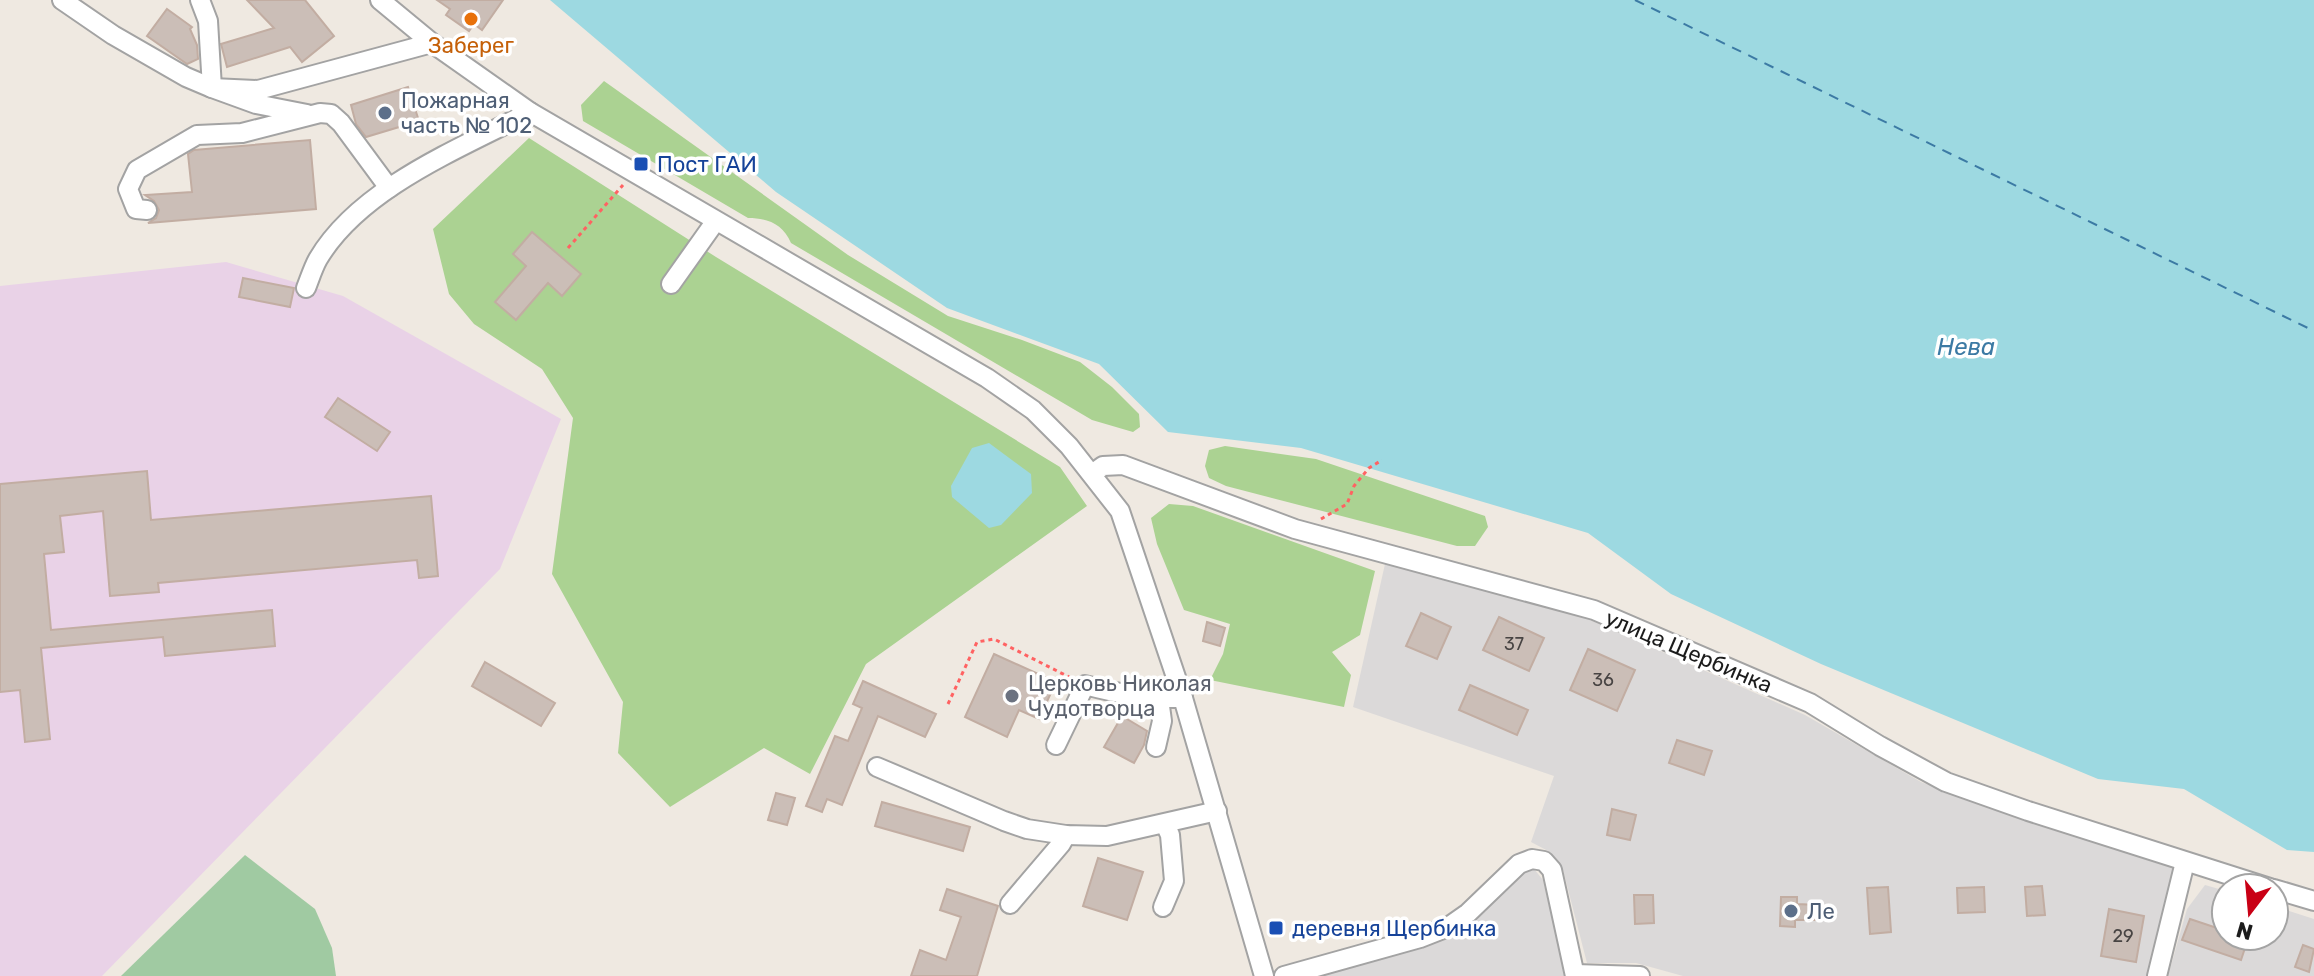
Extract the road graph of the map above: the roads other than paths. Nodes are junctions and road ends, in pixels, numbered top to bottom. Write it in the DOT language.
graph roads {
  1 [pos="62,0"];
  2 [pos="200,0"];
  3 [pos="380,0"];
  4 [pos="432,43"];
  5 [pos="284,82"];
  6 [pos="212,88"];
  7 [pos="530,112"];
  8 [pos="301,113"];
  9 [pos="389,188"];
  10 [pos="147,210"];
  11 [pos="715,222"];
  12 [pos="671,284"];
  13 [pos="306,288"];
  14 [pos="1092,474"];
  15 [pos="1183,698"];
  16 [pos="1159,699"];
  17 [pos="1056,745"];
  18 [pos="1156,747"];
  19 [pos="877,767"];
  20 [pos="1217,811"];
  21 [pos="1165,824"];
  22 [pos="1066,835"];
  23 [pos="2185,862"];
  24 [pos="2217,872"];
  25 [pos="2290,894"];
  26 [pos="2314,901"];
  27 [pos="1010,904"];
  28 [pos="1163,907"];
  29 [pos="1575,975"];
  30 [pos="1264,976"];
  31 [pos="1284,976"];
  32 [pos="1640,976"];
  33 [pos="2157,976"];
  1 -- 6 [label="street"];
  2 -- 6 [label="street"];
  3 -- 4 [label="street"];
  4 -- 5 [label="street"];
  4 -- 7 [label="street"];
  5 -- 6 [label="street"];
  5 -- 8 [label="street"];
  6 -- 8 [label="street"];
  7 -- 9 [label="street"];
  7 -- 11 [label="street"];
  8 -- 9 [label="street"];
  8 -- 10 [label="street"];
  9 -- 13 [label="street"];
  11 -- 12 [label="street"];
  11 -- 14 [label="street"];
  14 -- 15 [label="street"];
  14 -- 23 [label="street, улица Щербинка"];
  15 -- 16 [label="street"];
  15 -- 20 [label="street"];
  16 -- 17 [label="street"];
  16 -- 18 [label="street"];
  19 -- 22 [label="street"];
  20 -- 21 [label="street"];
  20 -- 30 [label="street"];
  21 -- 22 [label="street"];
  21 -- 28 [label="street"];
  22 -- 27 [label="street"];
  23 -- 24 [label="street, улица Щербинка"];
  23 -- 33 [label="street"];
  25 -- 26 [label="street, улица Щербинка"];
  29 -- 31 [label="street"];
  29 -- 32 [label="street"];
}
